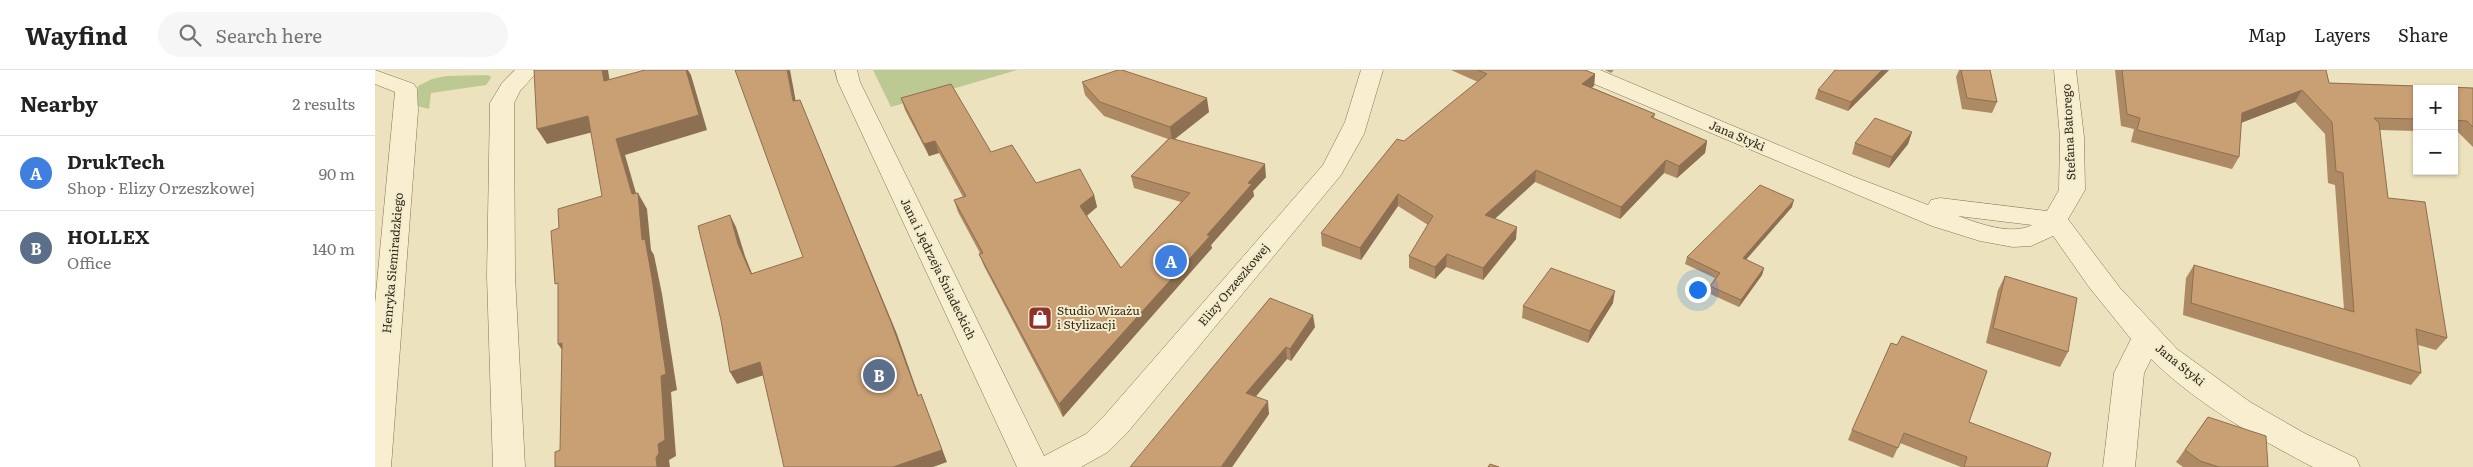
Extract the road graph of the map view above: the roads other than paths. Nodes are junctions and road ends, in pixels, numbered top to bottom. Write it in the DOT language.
graph roads {
  1 [pos="528,70"];
  2 [pos="846,70"];
  3 [pos="1372,70"];
  4 [pos="1581,70"];
  5 [pos="2065,70"];
  6 [pos="377,77"];
  7 [pos="2055,220"];
  8 [pos="2147,337"];
  9 [pos="375,467"];
  10 [pos="509,467"];
  11 [pos="1033,467"];
  12 [pos="1053,467"];
  13 [pos="2119,467"];
  14 [pos="2343,467"];
  1 -- 10 [label="street"];
  2 -- 11 [label="street, Jana i Jędrzeja Śniadeckich"];
  3 -- 12 [label="street, Elizy Orzeszkowej"];
  4 -- 7 [label="street, Jana Styki"];
  5 -- 7 [label="street, Stefana Batorego"];
  6 -- 9 [label="street, Henryka Siemiradzkiego"];
  7 -- 8 [label="street, Jana Styki"];
  8 -- 13 [label="street"];
  8 -- 14 [label="street, Jana Styki"];
}
